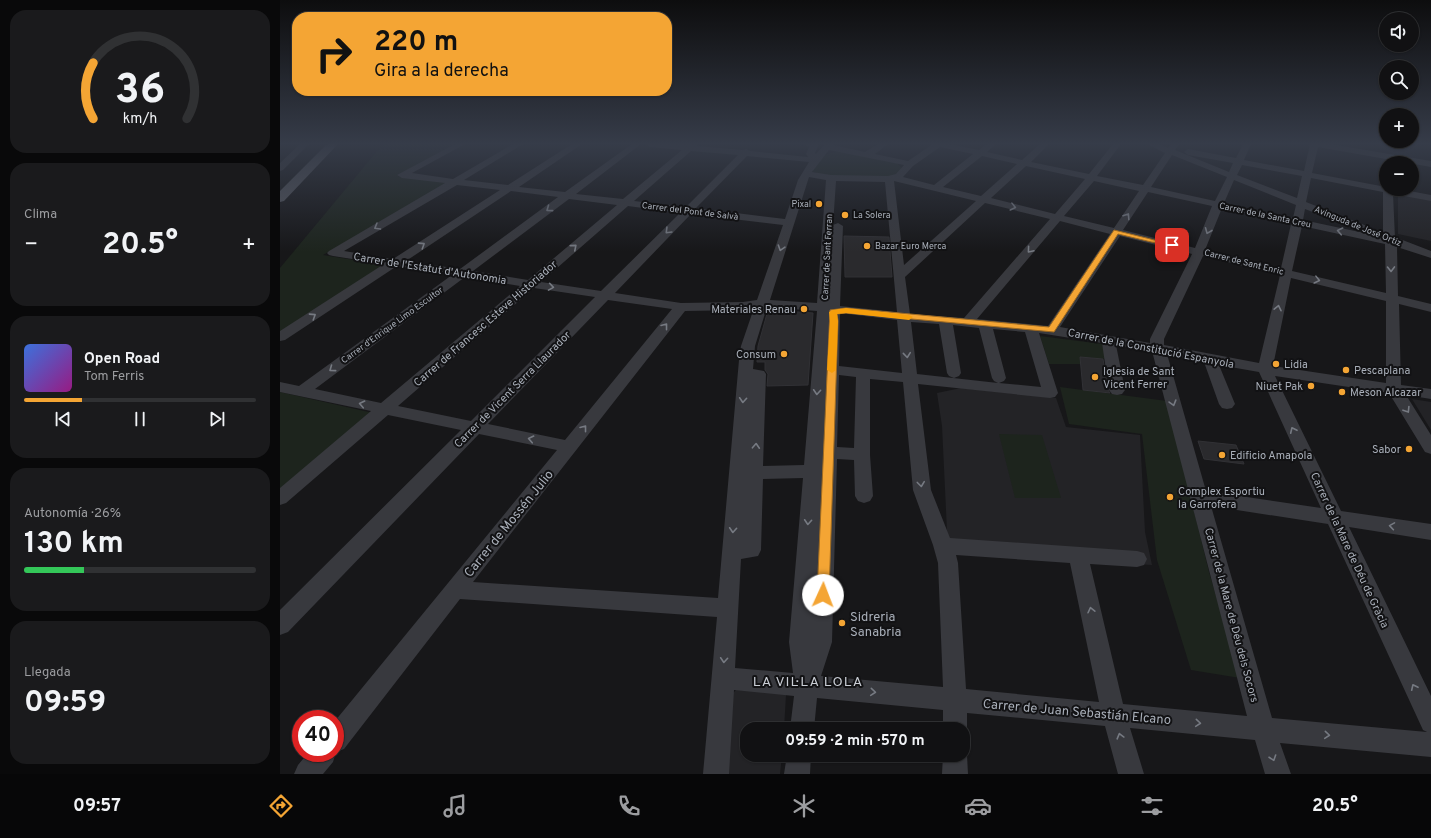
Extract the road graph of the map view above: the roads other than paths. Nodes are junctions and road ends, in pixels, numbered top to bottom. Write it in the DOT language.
graph roads {
  1 [pos="298,180"];
  2 [pos="440,180"];
  3 [pos="457,180"];
  4 [pos="523,180"];
  5 [pos="588,180"];
  6 [pos="651,180"];
  7 [pos="718,180"];
  8 [pos="804,180"];
  9 [pos="836,180"];
  10 [pos="892,180"];
  11 [pos="901,180"];
  12 [pos="946,180"];
  13 [pos="1006,180"];
  14 [pos="1090,180"];
  15 [pos="1102,180"];
  16 [pos="1151,180"];
  17 [pos="1230,180"];
  18 [pos="1243,180"];
  19 [pos="1306,180"];
  20 [pos="1340,180"];
  21 [pos="454,182"];
  22 [pos="1379,187"];
  23 [pos="936,188"];
  24 [pos="509,189"];
  25 [pos="1145,189"];
  26 [pos="1419,195"];
  27 [pos="566,196"];
  28 [pos="1388,196"];
  29 [pos="280,198"];
  30 [pos="1431,198"];
  31 [pos="984,200"];
  32 [pos="625,203"];
  33 [pos="1301,203"];
  34 [pos="1218,205"];
  35 [pos="688,211"];
  36 [pos="1058,217"];
  37 [pos="1297,222"];
  38 [pos="789,223"];
  39 [pos="1117,232"];
  40 [pos="1390,240"];
  41 [pos="1199,252"];
  42 [pos="1431,255"];
  43 [pos="395,263"];
  44 [pos="1286,272"];
  45 [pos="462,273"];
  46 [pos="899,276"];
  47 [pos="531,284"];
  48 [pos="604,295"];
  49 [pos="1392,298"];
  50 [pos="762,303"];
  51 [pos="681,307"];
  52 [pos="1431,308"];
  53 [pos="829,309"];
  54 [pos="903,316"];
  55 [pos="946,320"];
  56 [pos="968,322"];
  57 [pos="984,324"];
  58 [pos="1031,328"];
  59 [pos="1052,330"];
  60 [pos="280,337"];
  61 [pos="1108,339"];
  62 [pos="1157,348"];
  63 [pos="1210,359"];
  64 [pos="825,369"];
  65 [pos="1265,370"];
  66 [pos="862,373"];
  67 [pos="954,373"];
  68 [pos="910,378"];
  69 [pos="999,378"];
  70 [pos="280,387"];
  71 [pos="1394,389"];
  72 [pos="1117,390"];
  73 [pos="301,392"];
  74 [pos="1431,394"];
  75 [pos="1227,404"];
  76 [pos="385,409"];
  77 [pos="474,428"];
  78 [pos="569,447"];
  79 [pos="1431,448"];
  80 [pos="862,455"];
  81 [pos="818,458"];
  82 [pos="746,472"];
  83 [pos="864,496"];
  84 [pos="1200,497"];
  85 [pos="280,498"];
  86 [pos="1334,518"];
  87 [pos="1431,532"];
  88 [pos="944,546"];
  89 [pos="1078,555"];
  90 [pos="1137,559"];
  91 [pos="455,590"];
  92 [pos="728,608"];
  93 [pos="280,625"];
  94 [pos="723,678"];
  95 [pos="807,685"];
  96 [pos="955,700"];
  97 [pos="1114,715"];
  98 [pos="803,722"];
  99 [pos="955,722"];
  100 [pos="1431,722"];
  101 [pos="344,729"];
  102 [pos="1263,729"];
  103 [pos="1431,745"];
  104 [pos="317,762"];
  105 [pos="798,762"];
  106 [pos="955,762"];
  107 [pos="308,774"];
  108 [pos="716,774"];
  109 [pos="797,774"];
  110 [pos="955,774"];
  111 [pos="1131,774"];
  112 [pos="1278,774"];
  1 -- 29 [label="main road"];
  2 -- 21 [label="street, Carrer del Pont de Salvà"];
  3 -- 21 [label="street"];
  4 -- 24 [label="street"];
  5 -- 27 [label="street, Carrer d'Enrique Limo Escultor"];
  6 -- 32 [label="street, Carrer de Francesc Esteve Historiador"];
  7 -- 35 [label="street, Carrer de Vicent Serra Llaurador"];
  8 -- 38 [label="street"];
  9 -- 53 [label="street, Carrer de Sant Ferran"];
  10 -- 46 [label="street"];
  11 -- 23 [label="street, Carrer de Sant Enric"];
  12 -- 23 [label="street"];
  13 -- 31 [label="street"];
  14 -- 36 [label="street"];
  15 -- 25 [label="street, Carrer de la Santa Creu"];
  16 -- 25 [label="street"];
  17 -- 34 [label="street"];
  18 -- 33 [label="street, Avinguda de José Ortiz"];
  19 -- 33 [label="street"];
  20 -- 22 [label="street"];
  21 -- 24 [label="street, Carrer del Pont de Salvà"];
  21 -- 43 [label="street, Carrer de l'Estatut d'Autonomia, one-way"];
  23 -- 31 [label="street, Carrer de Sant Enric"];
  24 -- 27 [label="street, Carrer del Pont de Salvà"];
  43 -- 24 [label="street, one-way"];
  25 -- 34 [label="street, Carrer de la Santa Creu"];
  39 -- 25 [label="street, one-way"];
  26 -- 30 [label="street"];
  27 -- 32 [label="street, Carrer del Pont de Salvà"];
  27 -- 45 [label="street, Carrer d'Enrique Limo Escultor, one-way"];
  28 -- 40 [label="street"];
  31 -- 36 [label="street, Carrer de Sant Enric, one-way"];
  31 -- 46 [label="street"];
  32 -- 35 [label="street, Carrer del Pont de Salvà"];
  47 -- 32 [label="street, Carrer de Francesc Esteve Historiador, one-way"];
  33 -- 37 [label="street"];
  33 -- 40 [label="street, Avinguda de José Ortiz"];
  34 -- 37 [label="street, Carrer de la Santa Creu"];
  34 -- 41 [label="street, one-way"];
  35 -- 38 [label="street, Carrer del Pont de Salvà"];
  35 -- 48 [label="street, Carrer de Vicent Serra Llaurador, one-way"];
  36 -- 39 [label="street, Carrer de Sant Enric"];
  36 -- 56 [label="street, one-way"];
  40 -- 37 [label="street, Carrer de la Santa Creu, one-way"];
  37 -- 44 [label="street"];
  38 -- 50 [label="street, one-way"];
  39 -- 41 [label="street, Carrer de Sant Enric"];
  39 -- 59 [label="street"];
  40 -- 42 [label="street, Avinguda de José Ortiz"];
  40 -- 49 [label="street, one-way"];
  41 -- 44 [label="street, Carrer de Sant Enric"];
  41 -- 62 [label="street"];
  43 -- 45 [label="street, Carrer de l'Estatut d'Autonomia"];
  60 -- 43 [label="street, one-way"];
  44 -- 49 [label="street, Carrer de Sant Enric, one-way"];
  65 -- 44 [label="street, one-way"];
  45 -- 47 [label="street, Carrer de l'Estatut d'Autonomia"];
  45 -- 73 [label="street, Carrer d'Enrique Limo Escultor, one-way"];
  46 -- 54 [label="street"];
  47 -- 48 [label="street, Carrer de l'Estatut d'Autonomia, one-way"];
  47 -- 76 [label="street, Carrer de Francesc Esteve Historiador"];
  48 -- 51 [label="street, Carrer de l'Estatut d'Autonomia"];
  48 -- 77 [label="street, Carrer de Vicent Serra Llaurador"];
  49 -- 52 [label="street, Carrer de Sant Enric"];
  49 -- 71 [label="street"];
  50 -- 51 [label="street, Carrer de l'Estatut d'Autonomia"];
  50 -- 53 [label="street, Carrer de l'Estatut d'Autonomia"];
  50 -- 82 [label="street"];
  78 -- 51 [label="street, Carrer de Mossén Julio, one-way"];
  53 -- 54 [label="street, Carrer de la Constitució Espanyola"];
  53 -- 64 [label="street, Carrer de Sant Ferran"];
  54 -- 55 [label="street, Carrer de la Constitució Espanyola"];
  54 -- 68 [label="street, one-way"];
  55 -- 56 [label="street, Carrer de la Constitució Espanyola"];
  55 -- 67 [label="street"];
  56 -- 57 [label="street, Carrer de la Constitució Espanyola"];
  57 -- 58 [label="street, Carrer de la Constitució Espanyola"];
  57 -- 69 [label="street"];
  58 -- 59 [label="street, Carrer de la Constitució Espanyola"];
  58 -- 68 [label="street"];
  59 -- 61 [label="street, Carrer de la Constitució Espanyola"];
  61 -- 62 [label="street, Carrer de la Constitució Espanyola"];
  61 -- 72 [label="street"];
  62 -- 63 [label="street, Carrer de la Constitució Espanyola"];
  62 -- 84 [label="street, Carrer de la Mare de Déu dels Socors, one-way"];
  63 -- 65 [label="street, Carrer de la Constitució Espanyola"];
  63 -- 75 [label="street"];
  64 -- 66 [label="street"];
  64 -- 81 [label="street, Carrer de Sant Ferran"];
  65 -- 71 [label="street, Carrer de la Constitució Espanyola"];
  86 -- 65 [label="street, Carrer de la Mare de Déu de Gràcia, one-way"];
  66 -- 68 [label="street"];
  66 -- 80 [label="street"];
  68 -- 88 [label="street, one-way"];
  70 -- 73 [label="street"];
  71 -- 74 [label="street, Carrer de la Constitució Espanyola"];
  71 -- 79 [label="street, one-way"];
  76 -- 73 [label="street, one-way"];
  76 -- 77 [label="street"];
  76 -- 85 [label="street, Carrer de Francesc Esteve Historiador"];
  78 -- 77 [label="street, one-way"];
  77 -- 93 [label="street, Carrer de Vicent Serra Llaurador"];
  78 -- 91 [label="street, Carrer de Mossén Julio"];
  80 -- 81 [label="street"];
  80 -- 83 [label="street"];
  81 -- 82 [label="street"];
  81 -- 95 [label="street, Carrer de Sant Ferran"];
  82 -- 92 [label="street"];
  84 -- 86 [label="street"];
  84 -- 102 [label="street, Carrer de la Mare de Déu dels Socors"];
  87 -- 86 [label="street, one-way"];
  100 -- 86 [label="street, Carrer de la Mare de Déu de Gràcia, one-way"];
  88 -- 89 [label="street"];
  88 -- 96 [label="street"];
  89 -- 90 [label="street"];
  97 -- 89 [label="street, one-way"];
  91 -- 92 [label="street"];
  91 -- 101 [label="street, Carrer de Mossén Julio"];
  92 -- 94 [label="street, one-way"];
  94 -- 95 [label="street, Carrer de Juan Sebastián Elcano"];
  94 -- 108 [label="street"];
  95 -- 96 [label="street, Carrer de Juan Sebastián Elcano, one-way"];
  95 -- 98 [label="street, Carrer de Sant Ferran"];
  96 -- 97 [label="street, Carrer de Juan Sebastián Elcano"];
  96 -- 99 [label="street"];
  97 -- 102 [label="street, Carrer de Juan Sebastián Elcano, one-way"];
  111 -- 97 [label="street, one-way"];
  102 -- 103 [label="street, Carrer de Juan Sebastián Elcano, one-way"];
  102 -- 112 [label="street, Carrer de la Mare de Déu dels Socors, one-way"];
  104 -- 107 [label="street"];
  105 -- 109 [label="street"];
  106 -- 110 [label="street"];
}
